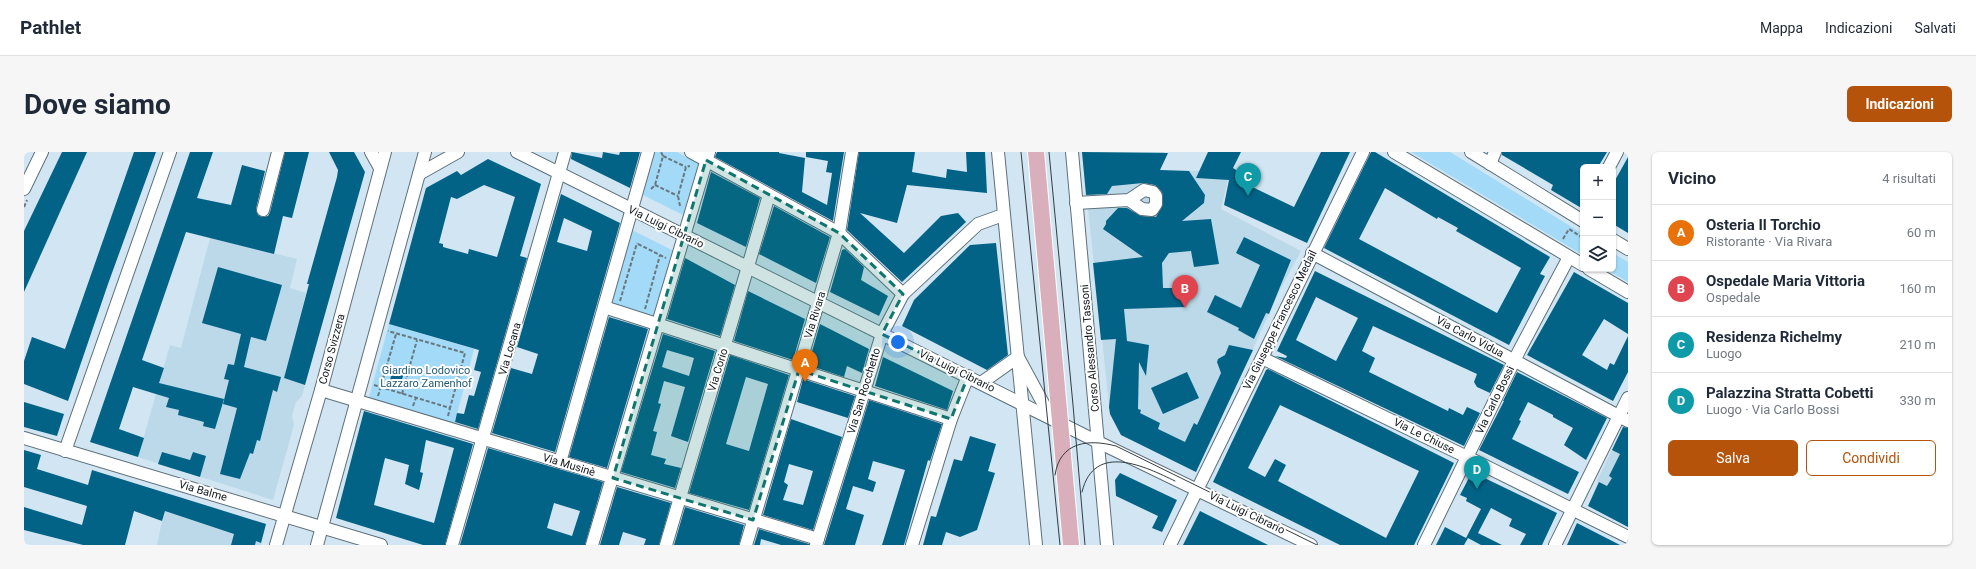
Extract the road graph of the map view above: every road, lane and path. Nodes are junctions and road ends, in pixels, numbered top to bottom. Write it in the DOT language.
graph roads {
  1 [pos="42,152"];
  2 [pos="170,152"];
  3 [pos="278,152"];
  4 [pos="371,152"];
  5 [pos="384,152"];
  6 [pos="425,152"];
  7 [pos="458,152"];
  8 [pos="517,152"];
  9 [pos="566,152"];
  10 [pos="648,152"];
  11 [pos="852,152"];
  12 [pos="998,152"];
  13 [pos="1036,152"];
  14 [pos="1072,152"];
  15 [pos="1363,152"];
  16 [pos="1394,152"];
  17 [pos="1471,152"];
  18 [pos="1495,152"];
  19 [pos="1617,152"];
  20 [pos="663,156"];
  21 [pos="702,156"];
  22 [pos="1490,164"];
  23 [pos="1610,164"];
  24 [pos="686,167"];
  25 [pos="380,168"];
  26 [pos="559,173"];
  27 [pos="419,174"];
  28 [pos="655,185"];
  29 [pos="24,189"];
  30 [pos="769,195"];
  31 [pos="678,196"];
  32 [pos="1129,200"];
  33 [pos="1076,203"];
  34 [pos="263,210"];
  35 [pos="632,210"];
  36 [pos="1003,215"];
  37 [pos="689,216"];
  38 [pos="1580,216"];
  39 [pos="839,233"];
  40 [pos="683,235"];
  41 [pos="1580,236"];
  42 [pos="624,237"];
  43 [pos="1561,242"];
  44 [pos="1616,242"];
  45 [pos="637,243"];
  46 [pos="1628,249"];
  47 [pos="1312,253"];
  48 [pos="660,255"];
  49 [pos="1569,257"];
  50 [pos="676,262"];
  51 [pos="1580,263"];
  52 [pos="749,267"];
  53 [pos="1594,272"];
  54 [pos="1628,292"];
  55 [pos="903,294"];
  56 [pos="818,303"];
  57 [pos="604,307"];
  58 [pos="617,312"];
  59 [pos="642,319"];
  60 [pos="659,324"];
  61 [pos="378,328"];
  62 [pos="396,334"];
  63 [pos="882,334"];
  64 [pos="417,340"];
  65 [pos="725,346"];
  66 [pos="1018,357"];
  67 [pos="1262,358"];
  68 [pos="1514,360"];
  69 [pos="799,370"];
  70 [pos="968,376"];
  71 [pos="363,382"];
  72 [pos="981,383"];
  73 [pos="380,387"];
  74 [pos="321,390"];
  75 [pos="864,390"];
  76 [pos="402,394"];
  77 [pos="1628,398"];
  78 [pos="358,400"];
  79 [pos="1023,403"];
  80 [pos="375,405"];
  81 [pos="951,419"];
  82 [pos="1624,419"];
  83 [pos="1061,422"];
  84 [pos="24,438"];
  85 [pos="485,438"];
  86 [pos="1098,442"];
  87 [pos="65,451"];
  88 [pos="1467,457"];
  89 [pos="560,462"];
  90 [pos="613,478"];
  91 [pos="1198,489"];
  92 [pos="679,498"];
  93 [pos="1573,509"];
  94 [pos="284,515"];
  95 [pos="753,520"];
  96 [pos="322,527"];
  97 [pos="1628,538"];
  98 [pos="817,542"];
  99 [pos="276,545"];
  100 [pos="317,545"];
  101 [pos="382,545"];
  102 [pos="452,545"];
  103 [pos="592,545"];
  104 [pos="666,545"];
  105 [pos="746,545"];
  106 [pos="912,545"];
  107 [pos="1036,545"];
  108 [pos="1072,545"];
  109 [pos="1107,545"];
  110 [pos="1170,545"];
  111 [pos="1311,545"];
  112 [pos="1424,545"];
  113 [pos="1555,545"];
  1 -- 29 [label="street"];
  2 -- 87 [label="street"];
  3 -- 34 [label="street"];
  4 -- 25 [label="street"];
  5 -- 25 [label="street, Corso Svizzera"];
  6 -- 27 [label="street"];
  7 -- 27 [label="street"];
  8 -- 26 [label="street, Via Luigi Cibrario"];
  9 -- 26 [label="street, Via Locana"];
  10 -- 35 [label="street"];
  11 -- 39 [label="street, Via Rivara"];
  12 -- 36 [label="street"];
  13 -- 83 [label="main road"];
  14 -- 33 [label="street, Corso Alessandro Tassoni"];
  15 -- 47 [label="street, Via Giuseppe Francesco Medail"];
  16 -- 49 [label="street"];
  17 -- 22 [label="street"];
  18 -- 22 [label="street"];
  19 -- 23 [label="street"];
  20 -- 24 [label="path"];
  21 -- 24 [label="path"];
  21 -- 30 [label="street"];
  21 -- 37 [label="street"];
  22 -- 38 [label="street"];
  24 -- 31 [label="path"];
  25 -- 74 [label="street, Corso Svizzera"];
  26 -- 35 [label="street, Via Luigi Cibrario"];
  26 -- 85 [label="street, Via Locana"];
  27 -- 61 [label="street"];
  28 -- 31 [label="path"];
  30 -- 39 [label="street"];
  30 -- 52 [label="street, Via Corio"];
  31 -- 37 [label="path"];
  32 -- 33 [label="street"];
  33 -- 86 [label="street, Corso Alessandro Tassoni"];
  35 -- 40 [label="street, Via Luigi Cibrario"];
  35 -- 42 [label="street"];
  36 -- 55 [label="street, Via San Rocchetto"];
  36 -- 66 [label="street"];
  37 -- 40 [label="street"];
  39 -- 55 [label="street"];
  39 -- 56 [label="street, Via Rivara"];
  40 -- 50 [label="street"];
  40 -- 52 [label="street, Via Luigi Cibrario"];
  41 -- 43 [label="path"];
  42 -- 45 [label="path"];
  42 -- 57 [label="street"];
  44 -- 46 [label="street"];
  45 -- 48 [label="path"];
  45 -- 58 [label="path"];
  47 -- 67 [label="street, Via Giuseppe Francesco Medail"];
  47 -- 68 [label="street, Via Carlo Vidua"];
  48 -- 50 [label="path"];
  48 -- 59 [label="path"];
  49 -- 51 [label="street"];
  49 -- 68 [label="street, Via Carlo Bossi"];
  50 -- 60 [label="street"];
  52 -- 56 [label="street, Via Luigi Cibrario"];
  52 -- 65 [label="street, Via Corio"];
  53 -- 54 [label="street"];
  55 -- 63 [label="street, Via San Rocchetto"];
  56 -- 63 [label="street, Via Luigi Cibrario"];
  56 -- 69 [label="street, Via Rivara"];
  57 -- 58 [label="street"];
  57 -- 89 [label="street"];
  58 -- 59 [label="street"];
  59 -- 60 [label="street"];
  60 -- 65 [label="street"];
  60 -- 90 [label="street"];
  61 -- 62 [label="path"];
  61 -- 71 [label="street"];
  62 -- 64 [label="path"];
  62 -- 73 [label="path"];
  63 -- 70 [label="street, Via Luigi Cibrario"];
  63 -- 75 [label="street, Via San Rocchetto"];
  64 -- 76 [label="path"];
  64 -- 76 [label="path"];
  65 -- 69 [label="street"];
  65 -- 92 [label="street, Via Corio"];
  66 -- 72 [label="street"];
  66 -- 79 [label="street"];
  66 -- 83 [label="street"];
  67 -- 88 [label="street, Via Le Chiuse"];
  67 -- 91 [label="street, Via Giuseppe Francesco Medail"];
  68 -- 82 [label="street, Via Carlo Vidua"];
  68 -- 88 [label="street, Via Carlo Bossi"];
  69 -- 75 [label="street"];
  69 -- 95 [label="street, Via Rivara"];
  70 -- 72 [label="street, Via Luigi Cibrario"];
  70 -- 81 [label="street"];
  71 -- 73 [label="path"];
  71 -- 78 [label="street"];
  72 -- 79 [label="street, Via Luigi Cibrario"];
  73 -- 76 [label="path"];
  73 -- 80 [label="path"];
  74 -- 78 [label="street, Via Musinè"];
  74 -- 94 [label="street, Corso Svizzera"];
  75 -- 81 [label="street"];
  75 -- 98 [label="street, Via San Rocchetto"];
  77 -- 82 [label="street"];
  78 -- 80 [label="street, Via Musinè"];
  78 -- 96 [label="street"];
  79 -- 83 [label="street, Via Luigi Cibrario"];
  79 -- 107 [label="street"];
  80 -- 85 [label="street, Via Musinè"];
  81 -- 106 [label="street"];
  82 -- 93 [label="street"];
  83 -- 86 [label="street, Via Luigi Cibrario"];
  83 -- 108 [label="main road"];
  84 -- 87 [label="street, Via Balme"];
  85 -- 89 [label="street, Via Musinè"];
  85 -- 102 [label="street, Via Locana"];
  86 -- 91 [label="street, Via Luigi Cibrario"];
  86 -- 109 [label="street, Corso Alessandro Tassoni"];
  87 -- 94 [label="street, Via Balme"];
  88 -- 93 [label="street, Via Le Chiuse"];
  88 -- 112 [label="street, Via Carlo Bossi"];
  89 -- 90 [label="street, Via Musinè"];
  90 -- 92 [label="street, Via Musinè"];
  90 -- 103 [label="street"];
  91 -- 110 [label="street, Via Giuseppe Francesco Medail"];
  91 -- 111 [label="street, Via Luigi Cibrario"];
  92 -- 95 [label="street, Via Musinè"];
  92 -- 104 [label="street, Via Corio"];
  93 -- 97 [label="street, Via Le Chiuse"];
  93 -- 113 [label="street"];
  94 -- 96 [label="street, Via Balme"];
  94 -- 99 [label="street, Corso Svizzera"];
  95 -- 98 [label="street, Via Musinè"];
  95 -- 105 [label="street, Via Rivara"];
  96 -- 100 [label="street"];
  96 -- 101 [label="street, Via Balme"];
}
